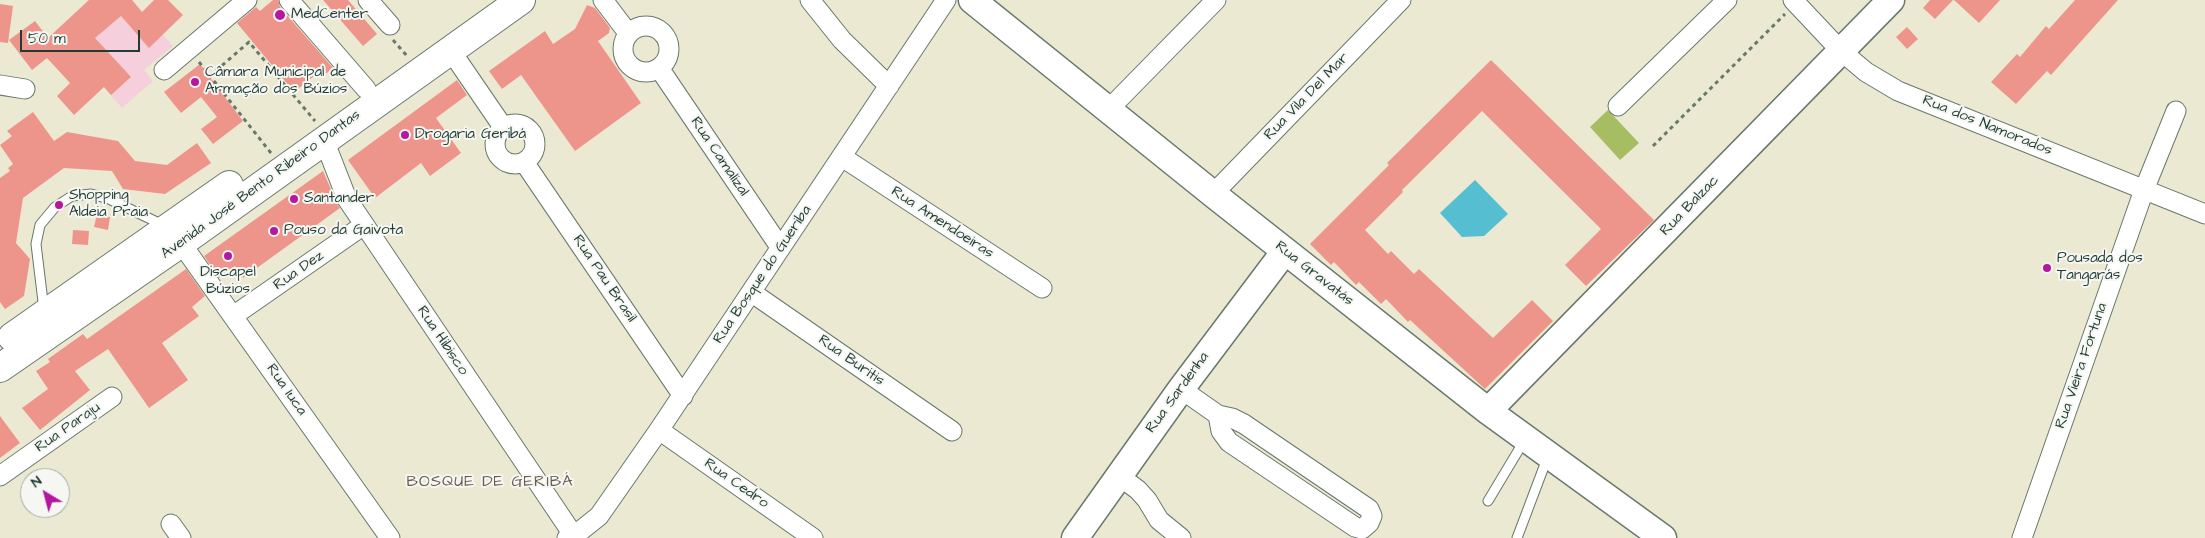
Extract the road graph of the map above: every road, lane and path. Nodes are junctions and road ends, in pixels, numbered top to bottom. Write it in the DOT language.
graph roads {
  1 [pos="247,0"];
  2 [pos="289,0"];
  3 [pos="368,0"];
  4 [pos="494,0"];
  5 [pos="521,0"];
  6 [pos="603,0"];
  7 [pos="810,0"];
  8 [pos="946,0"];
  9 [pos="972,0"];
  10 [pos="1216,0"];
  11 [pos="1401,0"];
  12 [pos="1727,0"];
  13 [pos="1891,0"];
  14 [pos="1794,2"];
  15 [pos="390,25"];
  16 [pos="628,33"];
  17 [pos="189,50"];
  18 [pos="450,51"];
  19 [pos="1841,51"];
  20 [pos="659,68"];
  21 [pos="164,70"];
  22 [pos="210,76"];
  23 [pos="0,85"];
  24 [pos="889,86"];
  25 [pos="25,89"];
  26 [pos="366,89"];
  27 [pos="1618,106"];
  28 [pos="1109,109"];
  29 [pos="2176,111"];
  30 [pos="503,127"];
  31 [pos="320,132"];
  32 [pos="1653,146"];
  33 [pos="273,154"];
  34 [pos="842,157"];
  35 [pos="524,162"];
  36 [pos="2144,190"];
  37 [pos="1213,194"];
  38 [pos="2205,214"];
  39 [pos="364,226"];
  40 [pos="174,235"];
  41 [pos="780,247"];
  42 [pos="1285,251"];
  43 [pos="1042,288"];
  44 [pos="750,292"];
  45 [pos="44,314"];
  46 [pos="233,316"];
  47 [pos="3,338"];
  48 [pos="0,368"];
  49 [pos="1180,389"];
  50 [pos="683,396"];
  51 [pos="112,397"];
  52 [pos="1488,411"];
  53 [pos="1218,415"];
  54 [pos="660,430"];
  55 [pos="952,431"];
  56 [pos="1526,439"];
  57 [pos="1548,455"];
  58 [pos="0,476"];
  59 [pos="1118,476"];
  60 [pos="1488,501"];
  61 [pos="1151,508"];
  62 [pos="1655,535"];
  63 [pos="570,537"];
  64 [pos="390,538"];
  65 [pos="812,538"];
  66 [pos="1075,538"];
  67 [pos="1158,538"];
  68 [pos="1181,538"];
  69 [pos="1517,538"];
  70 [pos="2022,538"];
  1 -- 17 [label="street"];
  2 -- 26 [label="street"];
  3 -- 15 [label="street"];
  4 -- 26 [label="main road, Avenida José Bento Ribeiro Dantas"];
  5 -- 18 [label="main road, Avenida José Bento Ribeiro Dantas"];
  6 -- 16 [label="street"];
  7 -- 24 [label="street"];
  8 -- 24 [label="street, Rua Bosque do Gueriba"];
  9 -- 28 [label="street, Rua Gravatás"];
  10 -- 28 [label="street"];
  11 -- 37 [label="street, Rua Vila Del Mar"];
  12 -- 27 [label="street"];
  13 -- 19 [label="street, Rua Balzac"];
  14 -- 19 [label="street, Rua dos Namorados"];
  14 -- 32 [label="path"];
  16 -- 20 [label="street"];
  16 -- 20 [label="street"];
  17 -- 21 [label="street"];
  17 -- 22 [label="path"];
  18 -- 30 [label="street"];
  18 -- 31 [label="main road, Avenida José Bento Ribeiro Dantas"];
  19 -- 36 [label="street, Rua dos Namorados"];
  19 -- 52 [label="street, Rua Balzac"];
  20 -- 41 [label="street, Rua Camalizal"];
  22 -- 31 [label="path"];
  22 -- 33 [label="path"];
  23 -- 25 [label="street"];
  24 -- 34 [label="street, Rua Bosque do Gueriba"];
  26 -- 31 [label="main road, Avenida José Bento Ribeiro Dantas"];
  28 -- 37 [label="street, Rua Gravatás"];
  29 -- 36 [label="street, Rua Vieira Fortuna"];
  30 -- 35 [label="street"];
  30 -- 35 [label="street"];
  31 -- 33 [label="main road, Avenida José Bento Ribeiro Dantas"];
  31 -- 39 [label="street, Rua Hibisco"];
  31 -- 40 [label="main road, Avenida José Bento Ribeiro Dantas"];
  33 -- 40 [label="main road, Avenida José Bento Ribeiro Dantas"];
  34 -- 41 [label="street, Rua Bosque do Gueriba"];
  34 -- 43 [label="street, Rua Amendoeiras"];
  35 -- 50 [label="street, Rua Pau Brasil"];
  36 -- 38 [label="street, Rua dos Namorados"];
  36 -- 70 [label="street, Rua Vieira Fortuna"];
  37 -- 42 [label="street, Rua Gravatás"];
  39 -- 46 [label="street, Rua Dez"];
  39 -- 63 [label="street, Rua Hibisco"];
  40 -- 45 [label="main road, Avenida José Bento Ribeiro Dantas"];
  40 -- 45 [label="lane"];
  40 -- 46 [label="street, Rua Iuca"];
  40 -- 48 [label="main road, Avenida José Bento Ribeiro Dantas"];
  41 -- 44 [label="street, Rua Bosque do Gueriba"];
  42 -- 49 [label="street, Rua Sardenha"];
  42 -- 52 [label="street, Rua Gravatás"];
  44 -- 50 [label="street, Rua Bosque do Gueriba"];
  44 -- 55 [label="street, Rua Buritis"];
  45 -- 47 [label="main road, Avenida José Bento Ribeiro Dantas"];
  46 -- 64 [label="street, Rua Iuca"];
  49 -- 53 [label="street"];
  49 -- 59 [label="street, Rua Sardenha"];
  50 -- 54 [label="street, Rua Bosque do Gueriba"];
  51 -- 58 [label="street, Rua Paraju"];
  52 -- 56 [label="street, Rua Gravatás"];
  53 -- 53 [label="street"];
  54 -- 63 [label="street, Rua Bosque do Gueriba"];
  54 -- 65 [label="street, Rua Cedro"];
  56 -- 57 [label="street, Rua Gravatás"];
  56 -- 60 [label="lane"];
  57 -- 62 [label="street, Rua Gravatás"];
  57 -- 69 [label="lane"];
  59 -- 61 [label="street"];
  59 -- 66 [label="street, Rua Sardenha"];
  61 -- 67 [label="street"];
  61 -- 68 [label="street"];
}
